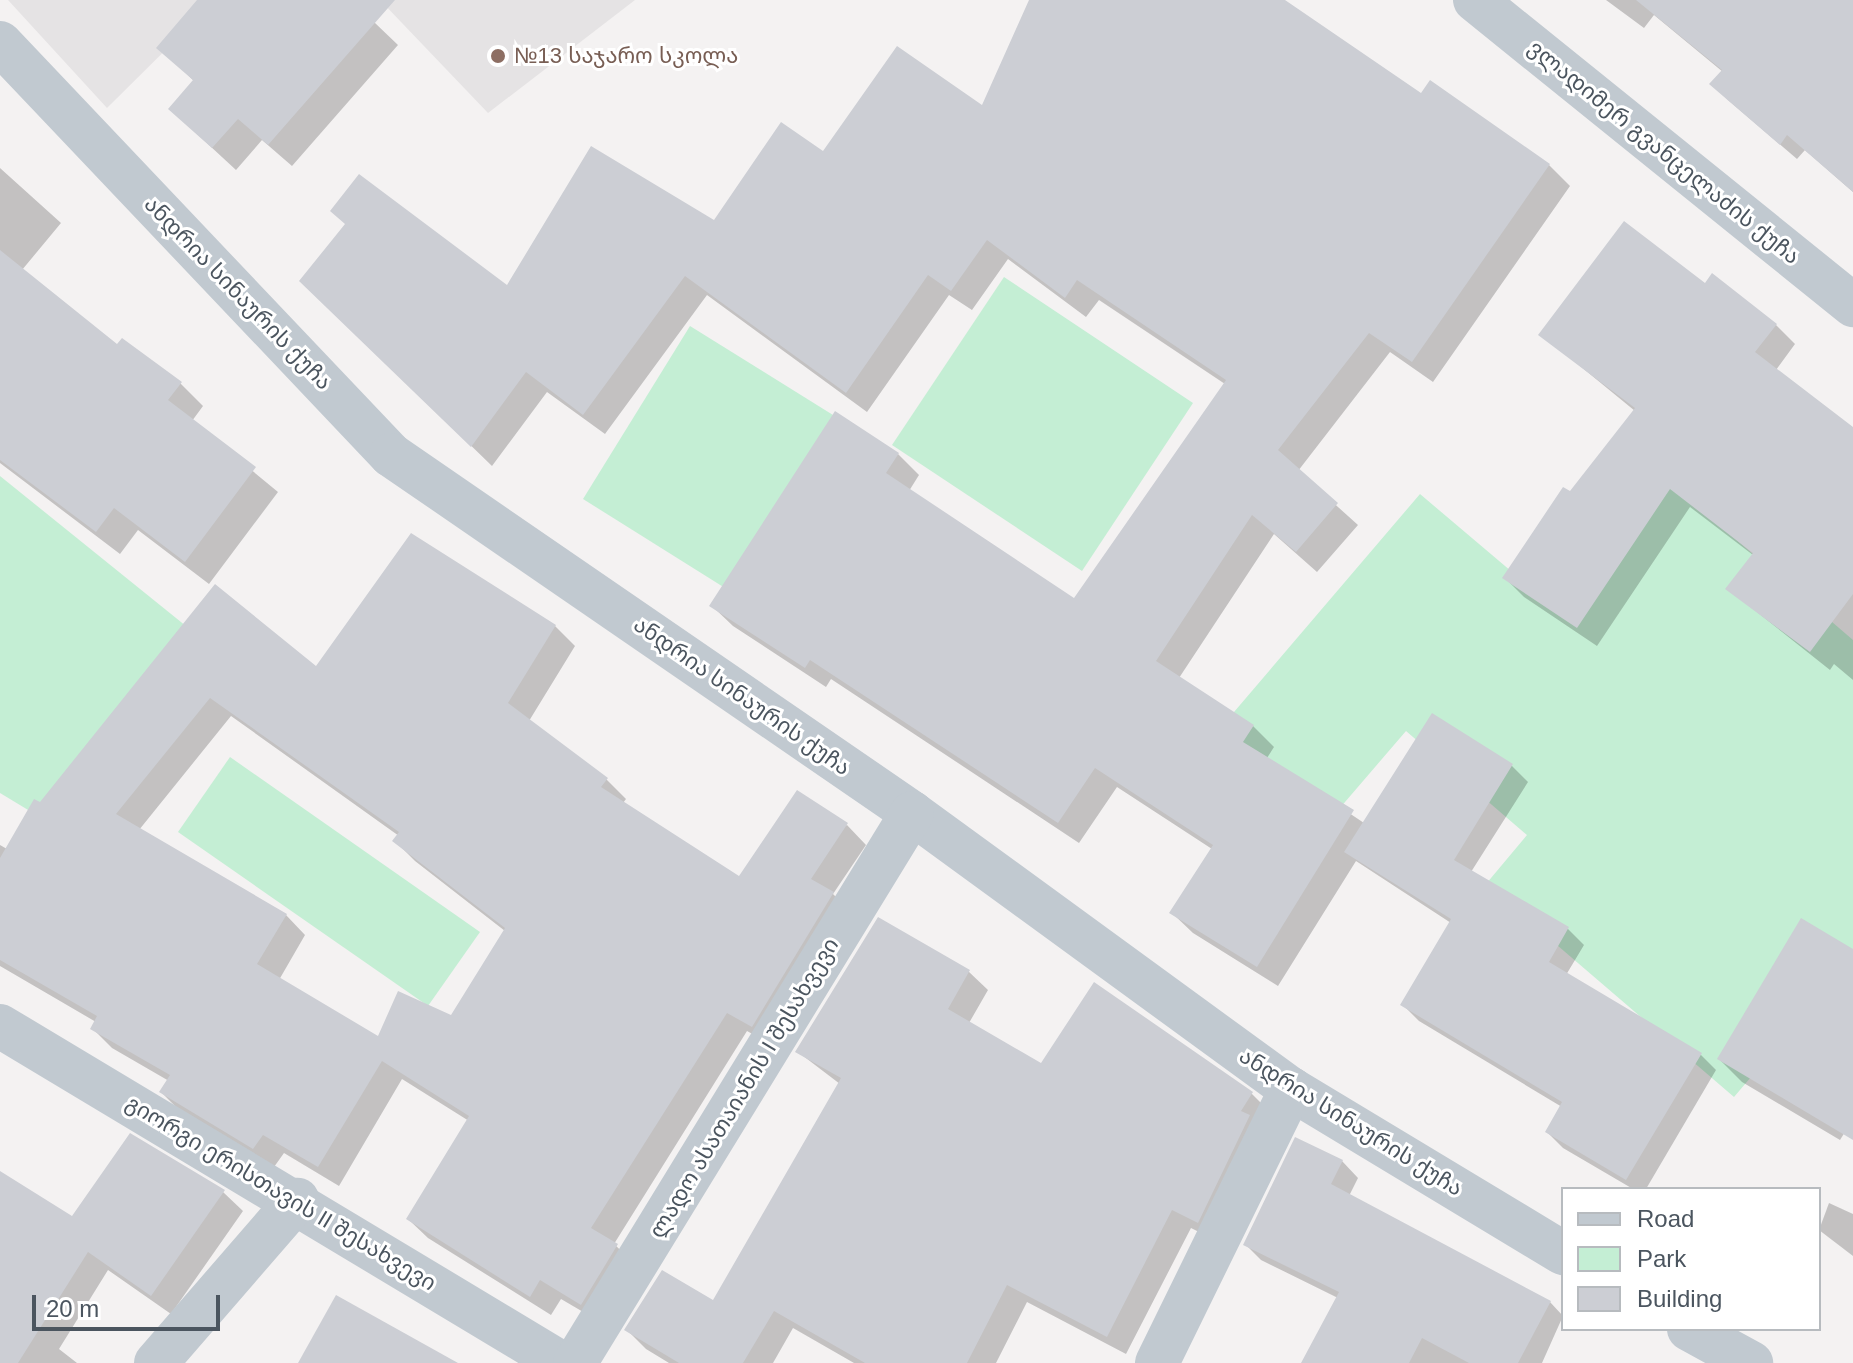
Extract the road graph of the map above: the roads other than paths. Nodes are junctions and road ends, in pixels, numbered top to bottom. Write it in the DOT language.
graph roads {
  1 [pos="1475,0"];
  2 [pos="0,43"];
  3 [pos="1853,305"];
  4 [pos="912,813"];
  5 [pos="0,1026"];
  6 [pos="1291,1089"];
  7 [pos="297,1200"];
  8 [pos="1561,1252"];
  9 [pos="1688,1341"];
  10 [pos="156,1363"];
  11 [pos="561,1363"];
  12 [pos="575,1363"];
  13 [pos="1157,1363"];
  14 [pos="1751,1363"];
  1 -- 3 [label="street, ვლადიმერ გვანცელაძის ქუჩა"];
  2 -- 4 [label="street, ანდრია სინაურის ქუჩა"];
  4 -- 6 [label="street, ანდრია სინაურის ქუჩა"];
  4 -- 12 [label="street, ლადო ასათაიანის I შესახვევი"];
  5 -- 7 [label="street, გიორგი ერისთავის II შესახვევი"];
  6 -- 8 [label="street, ანდრია სინაურის ქუჩა"];
  6 -- 13 [label="street"];
  7 -- 10 [label="street"];
  7 -- 11 [label="street, გიორგი ერისთავის II შესახვევი"];
  9 -- 14 [label="street"];
}
